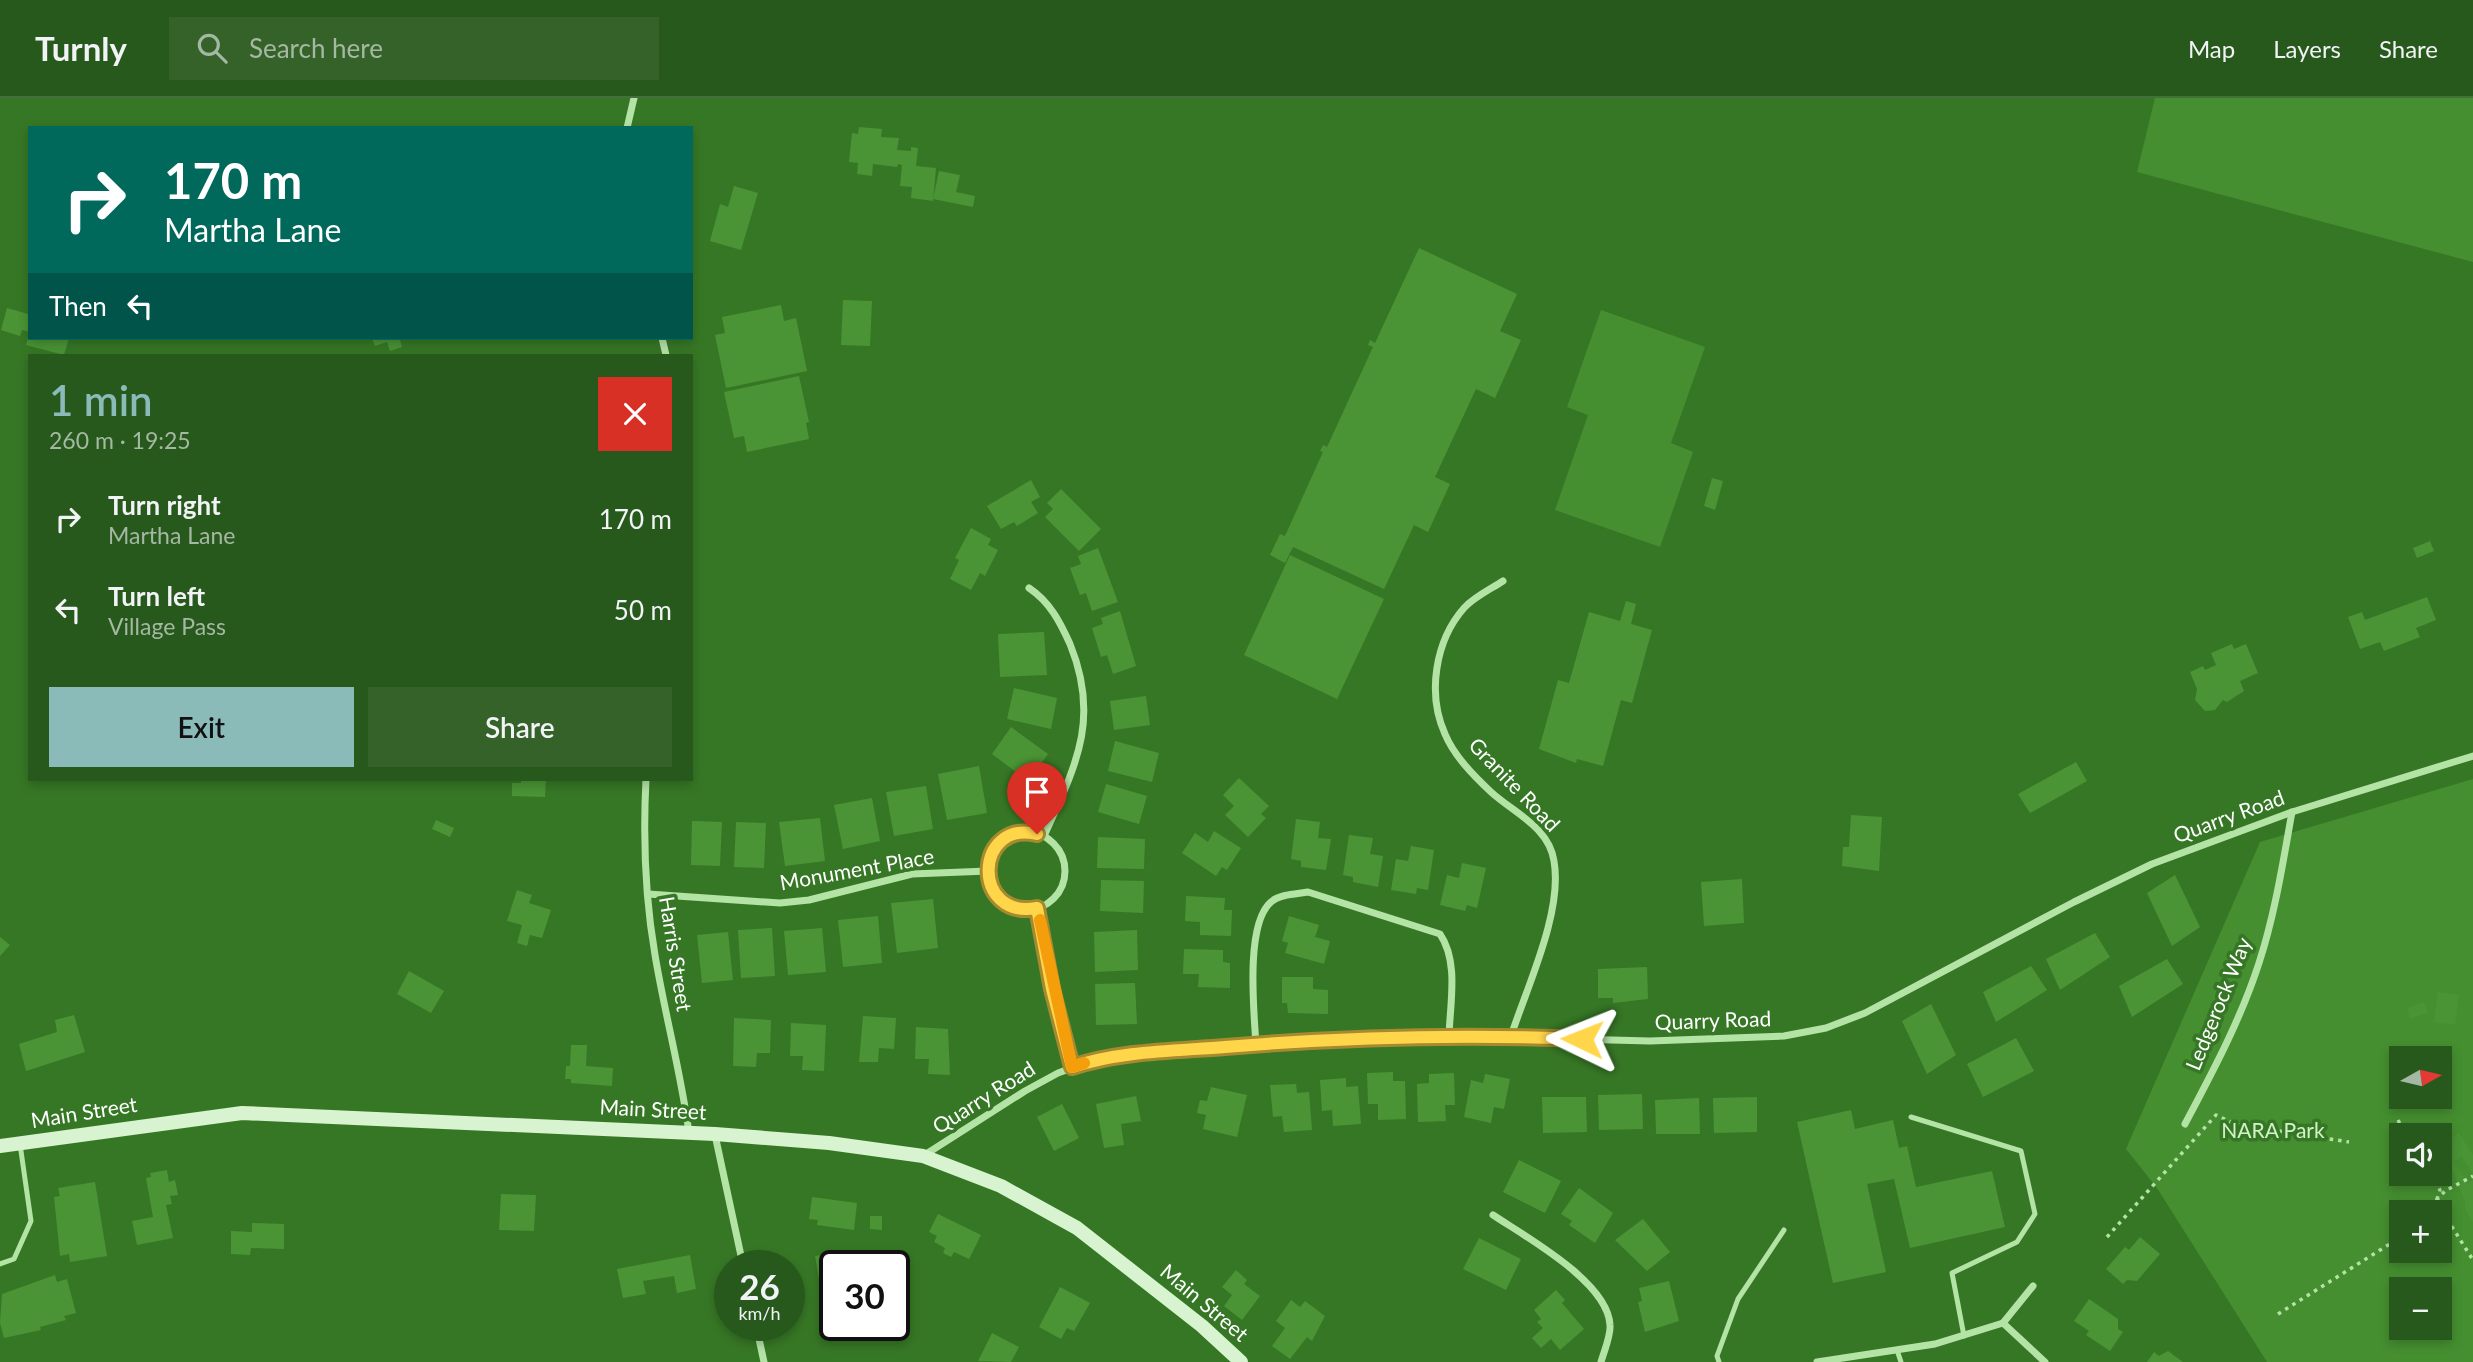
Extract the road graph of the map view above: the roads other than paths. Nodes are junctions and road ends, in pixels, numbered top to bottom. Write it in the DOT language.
graph roads {
  1 [pos="634,98"];
  2 [pos="627,126"];
  3 [pos="1503,581"];
  4 [pos="1029,588"];
  5 [pos="2473,756"];
  6 [pos="646,781"];
  7 [pos="2292,811"];
  8 [pos="1044,836"];
  9 [pos="988,872"];
  10 [pos="648,894"];
  11 [pos="1037,908"];
  12 [pos="1449,1036"];
  13 [pos="1511,1036"];
  14 [pos="1256,1045"];
  15 [pos="1072,1067"];
  16 [pos="1911,1117"];
  17 [pos="2185,1124"];
  18 [pos="689,1133"];
  19 [pos="715,1134"];
  20 [pos="20,1143"];
  21 [pos="0,1146"];
  22 [pos="923,1156"];
  23 [pos="1493,1215"];
  24 [pos="1784,1230"];
  25 [pos="740,1250"];
  26 [pos="0,1264"];
  27 [pos="2033,1286"];
  28 [pos="2003,1324"];
  29 [pos="1964,1336"];
  30 [pos="759,1341"];
  31 [pos="1897,1350"];
  32 [pos="1842,1360"];
  33 [pos="764,1362"];
  34 [pos="1241,1362"];
  35 [pos="1601,1362"];
  36 [pos="1719,1362"];
  37 [pos="1817,1362"];
  38 [pos="1901,1362"];
  39 [pos="2045,1362"];
  1 -- 2 [label="street"];
  3 -- 13 [label="street, Granite Road"];
  4 -- 8 [label="street"];
  5 -- 7 [label="street, Quarry Road"];
  6 -- 10 [label="street, Harris Street"];
  7 -- 13 [label="street, Quarry Road"];
  7 -- 17 [label="street, Ledgerock Way"];
  8 -- 9 [label="street"];
  8 -- 11 [label="street"];
  9 -- 10 [label="street, Monument Place"];
  9 -- 11 [label="street"];
  10 -- 18 [label="street, Harris Street"];
  11 -- 15 [label="street"];
  12 -- 13 [label="street, Quarry Road"];
  12 -- 14 [label="street, Quarry Road"];
  12 -- 14 [label="street"];
  14 -- 15 [label="street, Quarry Road"];
  15 -- 22 [label="street, Quarry Road"];
  16 -- 29 [label="lane"];
  18 -- 19 [label="main road, Main Street"];
  18 -- 20 [label="main road, Main Street"];
  19 -- 22 [label="main road, Main Street"];
  19 -- 25 [label="street"];
  20 -- 21 [label="main road, Main Street"];
  20 -- 26 [label="lane"];
  22 -- 34 [label="main road, Main Street"];
  23 -- 35 [label="street"];
  24 -- 36 [label="lane"];
  27 -- 28 [label="street"];
  28 -- 29 [label="street"];
  28 -- 39 [label="street"];
  29 -- 31 [label="street"];
  30 -- 33 [label="street"];
  31 -- 32 [label="street"];
  31 -- 38 [label="lane"];
  32 -- 37 [label="street"];
}
